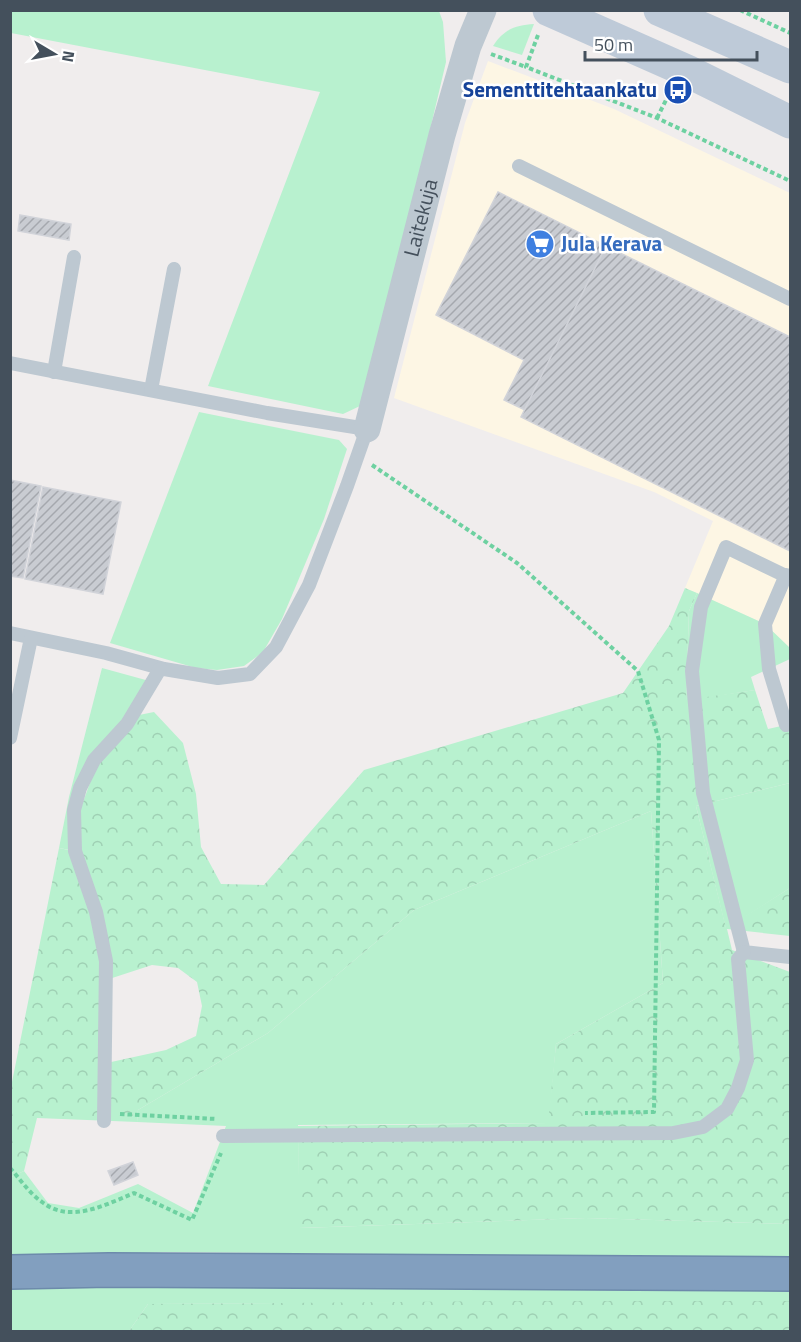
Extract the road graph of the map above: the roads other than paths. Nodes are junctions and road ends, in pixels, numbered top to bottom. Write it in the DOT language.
graph roads {
  1 [pos="483,10"];
  2 [pos="660,10"];
  3 [pos="545,20"];
  4 [pos="790,67"];
  5 [pos="790,122"];
  6 [pos="519,166"];
  7 [pos="74,257"];
  8 [pos="174,269"];
  9 [pos="790,299"];
  10 [pos="10,363"];
  11 [pos="54,372"];
  12 [pos="151,390"];
  13 [pos="366,429"];
  14 [pos="788,576"];
  15 [pos="10,633"];
  16 [pos="31,638"];
  17 [pos="160,669"];
  18 [pos="786,725"];
  19 [pos="10,738"];
  20 [pos="744,952"];
  21 [pos="790,957"];
  22 [pos="104,1117"];
  23 [pos="226,1136"];
  24 [pos="10,1272"];
  25 [pos="790,1274"];
  1 -- 13 [label="street, Laitekuja"];
  2 -- 4 [label="street"];
  3 -- 5 [label="street"];
  6 -- 9 [label="lane"];
  7 -- 11 [label="lane"];
  8 -- 12 [label="lane"];
  10 -- 11 [label="lane"];
  11 -- 12 [label="lane"];
  12 -- 13 [label="lane"];
  13 -- 17 [label="lane"];
  14 -- 18 [label="lane"];
  14 -- 20 [label="lane"];
  15 -- 16 [label="lane"];
  16 -- 17 [label="lane"];
  16 -- 19 [label="lane"];
  17 -- 22 [label="lane"];
  20 -- 21 [label="lane"];
  20 -- 23 [label="lane"];
  24 -- 25 [label="highway"];
}
